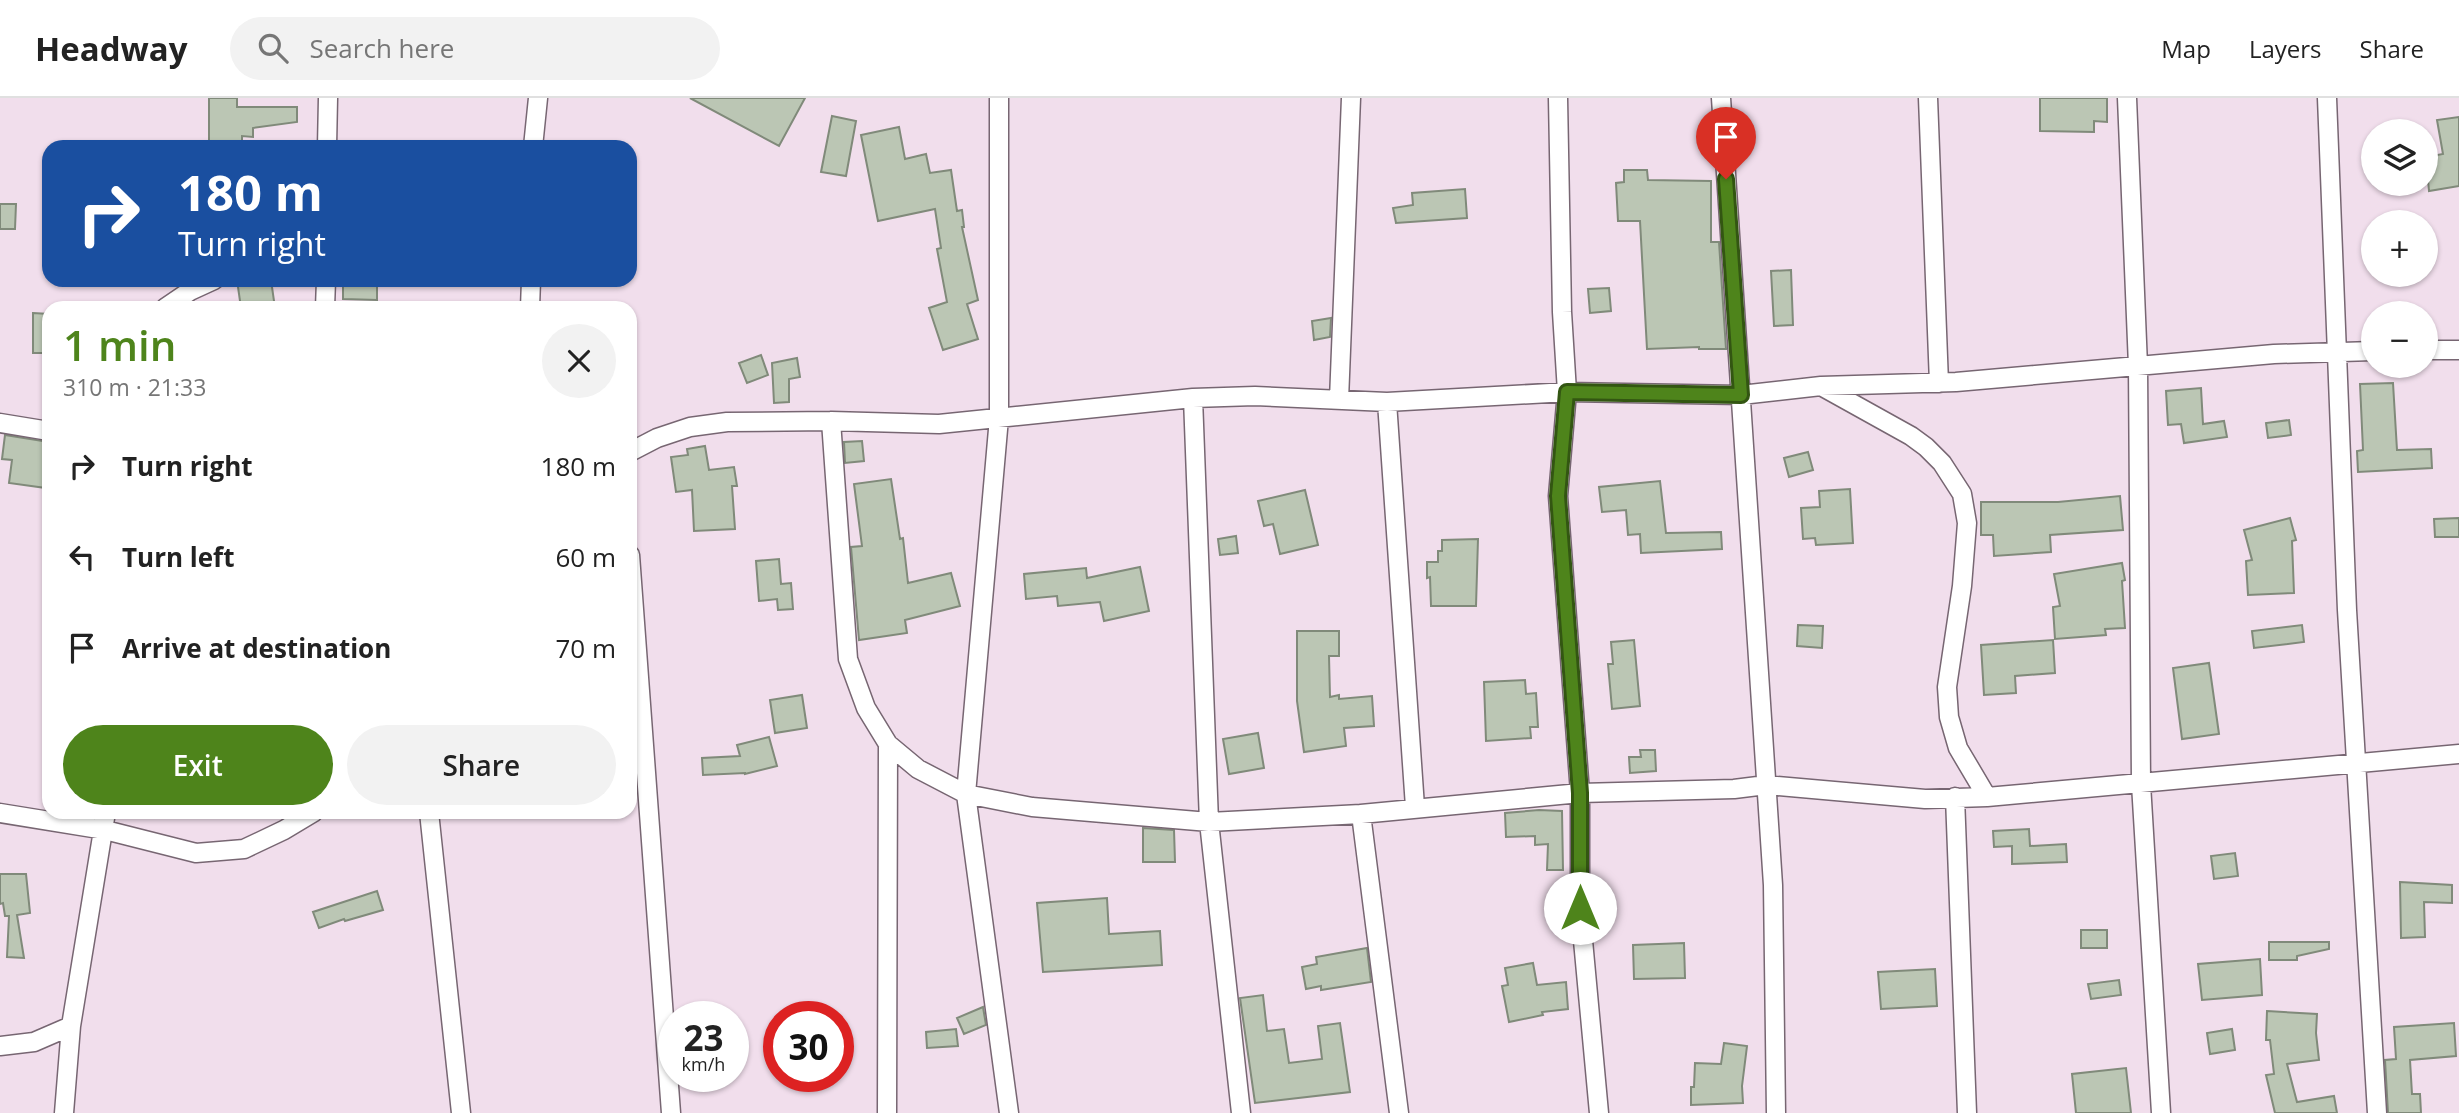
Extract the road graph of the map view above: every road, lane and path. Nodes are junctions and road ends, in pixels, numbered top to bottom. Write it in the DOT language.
graph roads {
  1 [pos="328,98"];
  2 [pos="538,98"];
  3 [pos="999,98"];
  4 [pos="1351,98"];
  5 [pos="1558,98"];
  6 [pos="1721,98"];
  7 [pos="1928,98"];
  8 [pos="2127,98"];
  9 [pos="2327,98"];
  10 [pos="327,140"];
  11 [pos="534,140"];
  12 [pos="199,287"];
  13 [pos="175,301"];
  14 [pos="2438,350"];
  15 [pos="2459,350"];
  16 [pos="2361,351"];
  17 [pos="2337,352"];
  18 [pos="2138,366"];
  19 [pos="1939,383"];
  20 [pos="1821,386"];
  21 [pos="1567,392"];
  22 [pos="1741,395"];
  23 [pos="1193,398"];
  24 [pos="1339,400"];
  25 [pos="1387,402"];
  26 [pos="999,418"];
  27 [pos="831,421"];
  28 [pos="0,423"];
  29 [pos="42,430"];
  30 [pos="637,448"];
  31 [pos="637,650"];
  32 [pos="888,744"];
  33 [pos="2459,754"];
  34 [pos="2356,763"];
  35 [pos="1766,785"];
  36 [pos="2141,785"];
  37 [pos="1580,793"];
  38 [pos="966,794"];
  39 [pos="1955,797"];
  40 [pos="1987,797"];
  41 [pos="1415,807"];
  42 [pos="0,813"];
  43 [pos="1361,814"];
  44 [pos="42,816"];
  45 [pos="80,819"];
  46 [pos="303,819"];
  47 [pos="430,819"];
  48 [pos="106,821"];
  49 [pos="1209,822"];
  50 [pos="71,1026"];
  51 [pos="0,1046"];
  52 [pos="64,1113"];
  53 [pos="461,1113"];
  54 [pos="671,1113"];
  55 [pos="887,1113"];
  56 [pos="1009,1113"];
  57 [pos="1241,1113"];
  58 [pos="1399,1113"];
  59 [pos="1599,1113"];
  60 [pos="1776,1113"];
  61 [pos="1967,1113"];
  62 [pos="2161,1113"];
  63 [pos="2377,1113"];
  1 -- 10 [label="street"];
  2 -- 11 [label="street"];
  3 -- 26 [label="street"];
  4 -- 24 [label="street"];
  5 -- 21 [label="street"];
  6 -- 22 [label="street"];
  7 -- 19 [label="street"];
  8 -- 18 [label="street"];
  9 -- 17 [label="street"];
  12 -- 13 [label="street"];
  14 -- 15 [label="street"];
  16 -- 17 [label="street"];
  17 -- 18 [label="street"];
  17 -- 34 [label="street"];
  18 -- 19 [label="street"];
  18 -- 36 [label="street"];
  19 -- 20 [label="street"];
  20 -- 22 [label="street"];
  20 -- 40 [label="street"];
  21 -- 22 [label="street"];
  21 -- 25 [label="street"];
  21 -- 37 [label="street"];
  22 -- 35 [label="street"];
  23 -- 24 [label="street"];
  23 -- 26 [label="street"];
  23 -- 49 [label="street"];
  24 -- 25 [label="street"];
  25 -- 41 [label="street"];
  26 -- 27 [label="street"];
  26 -- 38 [label="street"];
  27 -- 30 [label="street"];
  27 -- 32 [label="street"];
  28 -- 29 [label="street"];
  31 -- 54 [label="street"];
  32 -- 38 [label="street"];
  32 -- 55 [label="street"];
  33 -- 34 [label="street"];
  34 -- 36 [label="street"];
  34 -- 63 [label="street"];
  35 -- 37 [label="street"];
  35 -- 39 [label="street"];
  35 -- 60 [label="street"];
  36 -- 40 [label="street"];
  36 -- 62 [label="street"];
  37 -- 41 [label="street"];
  37 -- 59 [label="street"];
  38 -- 49 [label="street"];
  38 -- 56 [label="street"];
  39 -- 40 [label="street"];
  39 -- 61 [label="street"];
  41 -- 43 [label="street"];
  42 -- 44 [label="street"];
  43 -- 49 [label="street"];
  43 -- 58 [label="street"];
  45 -- 48 [label="street"];
  46 -- 48 [label="street"];
  47 -- 53 [label="street"];
  48 -- 50 [label="street"];
  49 -- 57 [label="street"];
  50 -- 51 [label="street"];
  50 -- 52 [label="street"];
}
